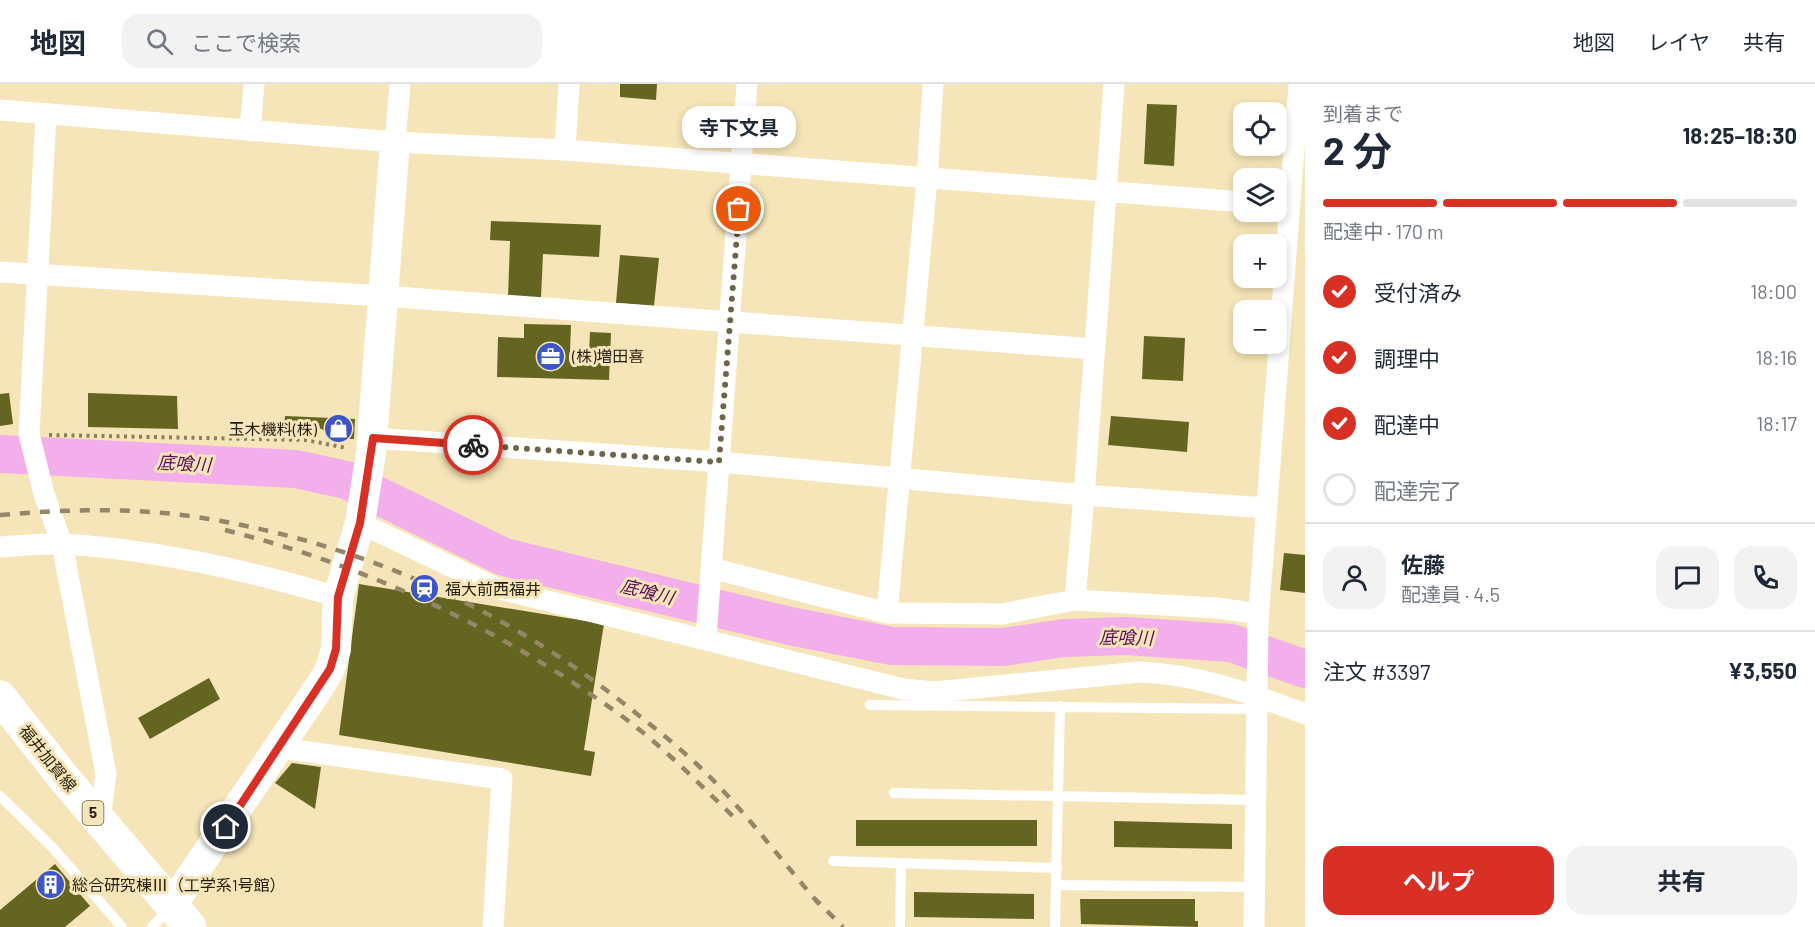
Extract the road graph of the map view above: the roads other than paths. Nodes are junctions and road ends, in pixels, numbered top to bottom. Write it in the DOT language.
graph roads {
  1 [pos="254,84"];
  2 [pos="400,84"];
  3 [pos="569,84"];
  4 [pos="747,84"];
  5 [pos="933,84"];
  6 [pos="1114,84"];
  7 [pos="1299,84"];
  8 [pos="0,110"];
  9 [pos="46,114"];
  10 [pos="250,131"];
  11 [pos="395,142"];
  12 [pos="565,150"];
  13 [pos="742,165"];
  14 [pos="927,179"];
  15 [pos="1107,192"];
  16 [pos="1233,201"];
  17 [pos="1291,205"];
  18 [pos="0,272"];
  19 [pos="36,274"];
  20 [pos="383,296"];
  21 [pos="731,321"];
  22 [pos="913,336"];
  23 [pos="1095,350"];
  24 [pos="371,450"];
  25 [pos="719,462"];
  26 [pos="901,480"];
  27 [pos="1084,495"];
  28 [pos="1266,508"];
  29 [pos="361,519"];
  30 [pos="62,544"];
  31 [pos="0,547"];
  32 [pos="711,568"];
  33 [pos="338,597"];
  34 [pos="1075,600"];
  35 [pos="887,613"];
  36 [pos="1258,618"];
  37 [pos="706,638"];
  38 [pos="1256,695"];
  39 [pos="0,697"];
  40 [pos="870,705"];
  41 [pos="1060,706"];
  42 [pos="1305,714"];
  43 [pos="280,748"];
  44 [pos="894,793"];
  45 [pos="0,796"];
  46 [pos="1059,796"];
  47 [pos="1256,800"];
  48 [pos="100,821"];
  49 [pos="833,861"];
  50 [pos="901,864"];
  51 [pos="1057,868"];
  52 [pos="1056,885"];
  53 [pos="1254,887"];
  54 [pos="172,920"];
  55 [pos="122,927"];
  56 [pos="493,927"];
  57 [pos="900,927"];
  58 [pos="1055,927"];
  59 [pos="1254,927"];
  1 -- 10 [label="street"];
  2 -- 11 [label="street"];
  3 -- 12 [label="street"];
  4 -- 13 [label="street"];
  5 -- 14 [label="street"];
  6 -- 15 [label="street"];
  7 -- 17 [label="street"];
  8 -- 9 [label="street"];
  9 -- 10 [label="street"];
  9 -- 19 [label="street"];
  10 -- 11 [label="street"];
  11 -- 12 [label="street"];
  11 -- 20 [label="street"];
  12 -- 13 [label="street"];
  13 -- 14 [label="street"];
  13 -- 21 [label="street"];
  14 -- 15 [label="street"];
  14 -- 22 [label="street"];
  15 -- 16 [label="street"];
  15 -- 23 [label="street"];
  17 -- 28 [label="street"];
  18 -- 19 [label="street"];
  19 -- 20 [label="street"];
  19 -- 30 [label="street"];
  20 -- 21 [label="street"];
  20 -- 24 [label="street"];
  21 -- 22 [label="street"];
  21 -- 25 [label="street"];
  22 -- 23 [label="street"];
  22 -- 26 [label="street"];
  23 -- 27 [label="street"];
  24 -- 25 [label="street"];
  24 -- 29 [label="street"];
  25 -- 26 [label="street"];
  25 -- 32 [label="street"];
  26 -- 27 [label="street"];
  26 -- 35 [label="street"];
  27 -- 28 [label="street"];
  27 -- 34 [label="street"];
  28 -- 36 [label="street"];
  29 -- 33 [label="street"];
  29 -- 37 [label="street"];
  30 -- 31 [label="street"];
  30 -- 33 [label="street"];
  30 -- 48 [label="street"];
  32 -- 35 [label="street"];
  32 -- 37 [label="street"];
  33 -- 43 [label="street"];
  34 -- 35 [label="street"];
  34 -- 36 [label="street"];
  36 -- 38 [label="street"];
  37 -- 38 [label="street"];
  38 -- 41 [label="lane"];
  38 -- 42 [label="street"];
  38 -- 47 [label="street"];
  39 -- 48 [label="main road, 福井加賀線 / 5"];
  40 -- 41 [label="lane"];
  41 -- 46 [label="lane"];
  43 -- 54 [label="street"];
  43 -- 56 [label="street"];
  44 -- 46 [label="lane"];
  45 -- 55 [label="lane"];
  46 -- 47 [label="lane"];
  46 -- 51 [label="lane"];
  47 -- 53 [label="street"];
  48 -- 54 [label="main road, 福井加賀線 / 5"];
  49 -- 50 [label="lane"];
  50 -- 51 [label="lane"];
  50 -- 57 [label="lane"];
  51 -- 52 [label="lane"];
  52 -- 53 [label="lane"];
  52 -- 58 [label="lane"];
  53 -- 59 [label="street"];
}
